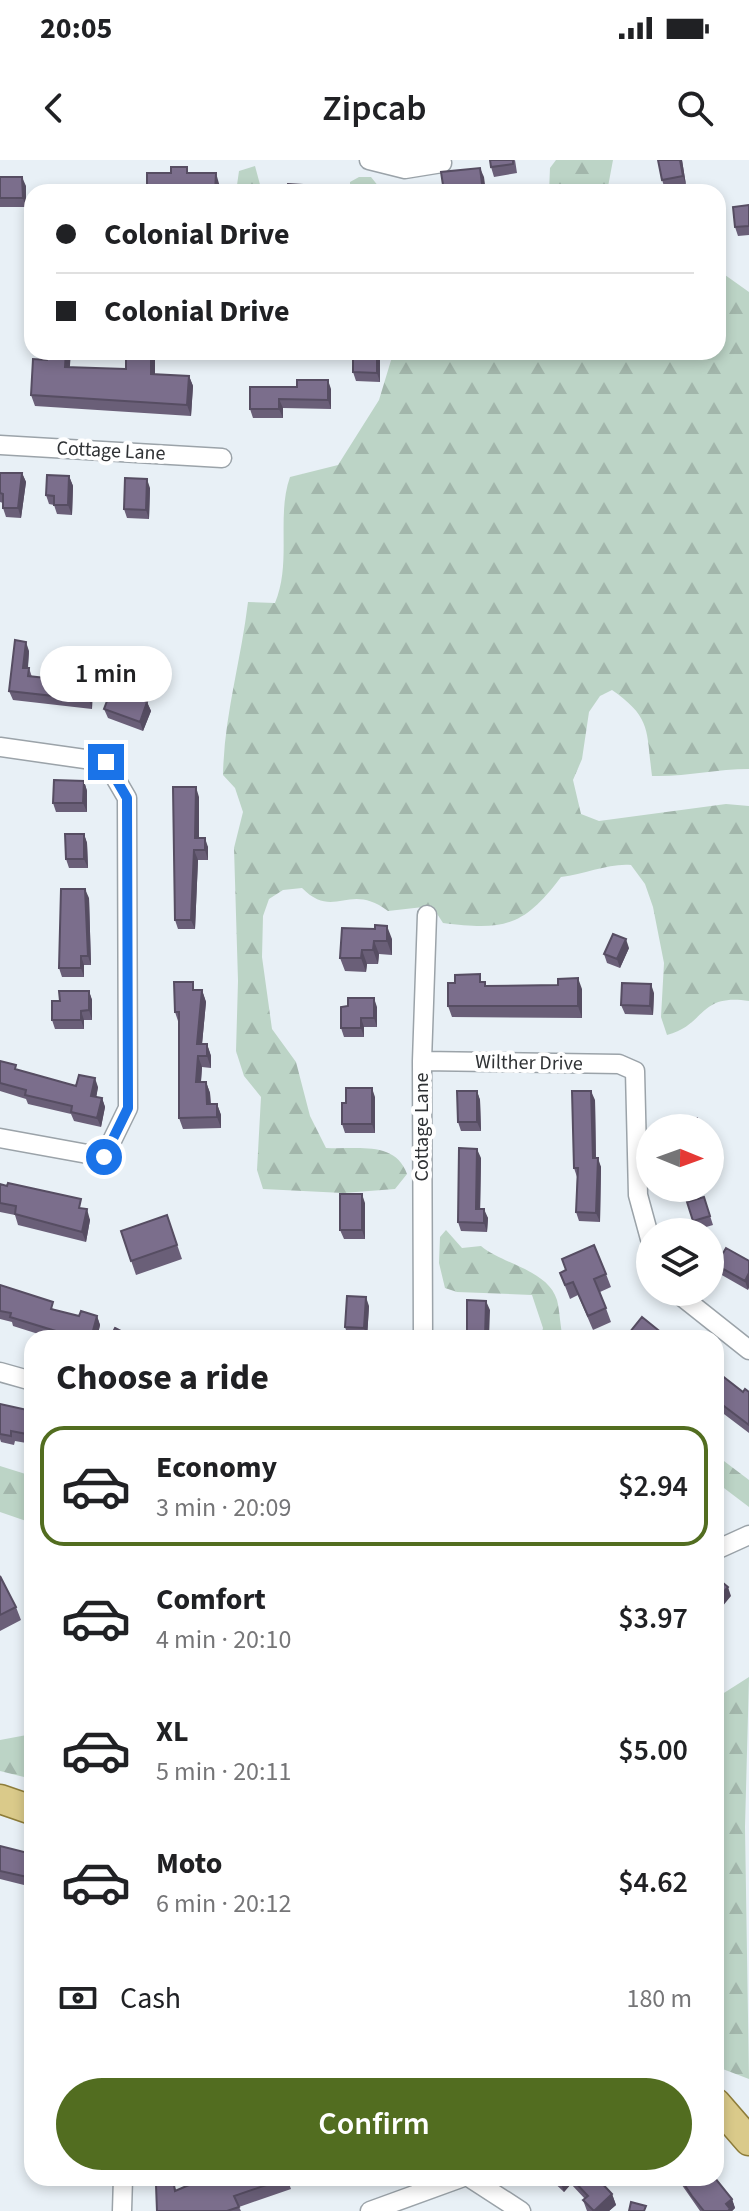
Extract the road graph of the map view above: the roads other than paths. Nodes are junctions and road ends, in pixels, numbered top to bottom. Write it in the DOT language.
graph roads {
  1 [pos="369,160"];
  2 [pos="442,163"];
  3 [pos="0,445"];
  4 [pos="222,458"];
  5 [pos="0,747"];
  6 [pos="427,915"];
  7 [pos="422,1061"];
  8 [pos="0,1138"];
  9 [pos="644,1218"];
  10 [pos="694,1306"];
  11 [pos="423,1330"];
  12 [pos="724,1330"];
  13 [pos="724,1330"];
  14 [pos="749,1350"];
  15 [pos="0,1372"];
  16 [pos="24,1379"];
  17 [pos="749,1535"];
  18 [pos="724,1546"];
  19 [pos="0,1799"];
  20 [pos="24,1807"];
  21 [pos="724,2112"];
  22 [pos="749,2141"];
  23 [pos="123,2186"];
  24 [pos="439,2186"];
  25 [pos="482,2186"];
  26 [pos="122,2211"];
  27 [pos="370,2211"];
  28 [pos="521,2211"];
  1 -- 2 [label="street"];
  3 -- 4 [label="street, Cottage Lane"];
  5 -- 8 [label="street"];
  6 -- 7 [label="street, Cottage Lane"];
  7 -- 9 [label="street, Wilther Drive"];
  7 -- 11 [label="street, Cottage Lane"];
  10 -- 12 [label="street"];
  13 -- 14 [label="street"];
  15 -- 16 [label="street"];
  17 -- 18 [label="street"];
  19 -- 20 [label="main road"];
  21 -- 22 [label="main road"];
  23 -- 26 [label="street"];
  24 -- 27 [label="street"];
  25 -- 28 [label="street"];
}
